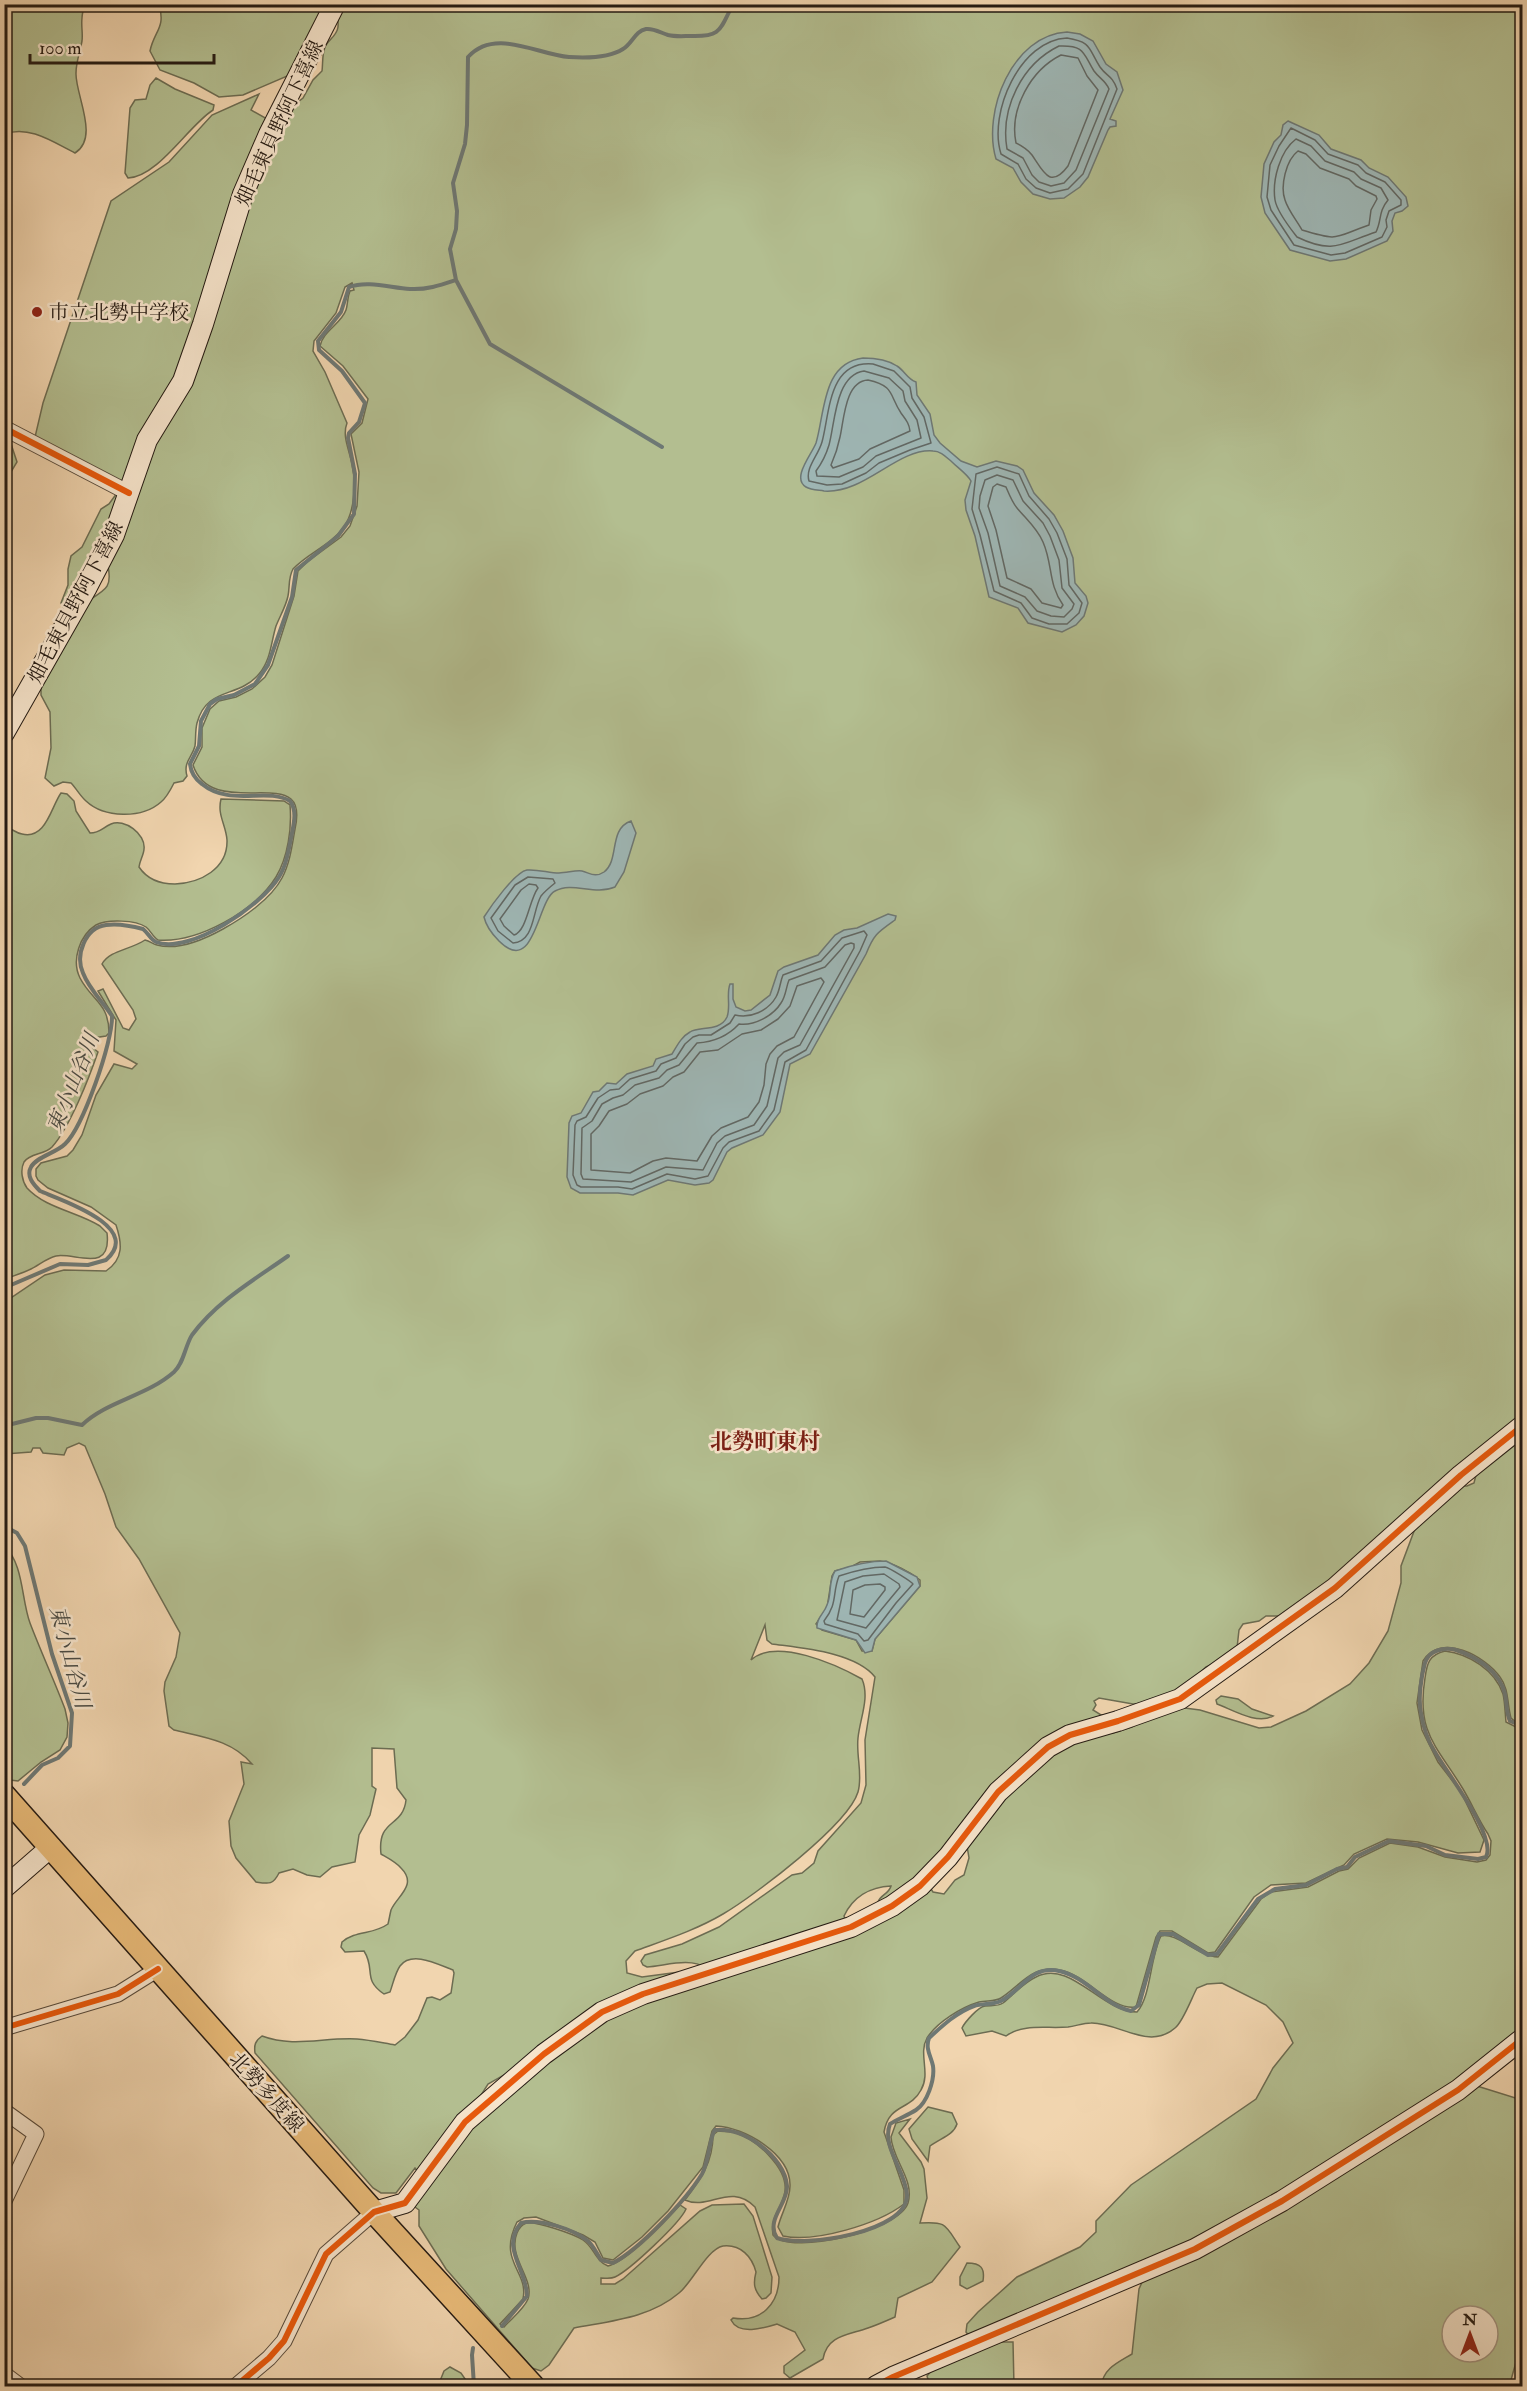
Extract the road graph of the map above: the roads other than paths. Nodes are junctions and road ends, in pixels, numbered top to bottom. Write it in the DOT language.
graph roads {
  1 [pos="334,4"];
  2 [pos="4,428"];
  3 [pos="129,493"];
  4 [pos="4,734"];
  5 [pos="1522,1426"];
  6 [pos="4,1795"];
  7 [pos="51,1847"];
  8 [pos="4,1888"];
  9 [pos="158,1969"];
  10 [pos="4,2028"];
  11 [pos="1522,2039"];
  12 [pos="4,2111"];
  13 [pos="4,2201"];
  14 [pos="374,2212"];
  15 [pos="4,2374"];
  16 [pos="20,2386"];
  17 [pos="236,2386"];
  18 [pos="533,2386"];
  19 [pos="876,2386"];
  1 -- 3 [label="street, 畑毛東貝野阿下喜線"];
  2 -- 3 [label="street"];
  3 -- 4 [label="street, 畑毛東貝野阿下喜線"];
  5 -- 14 [label="street"];
  6 -- 7 [label="main road, 北勢多度線"];
  7 -- 8 [label="street"];
  7 -- 9 [label="main road, 北勢多度線"];
  9 -- 10 [label="street"];
  9 -- 14 [label="main road, 北勢多度線"];
  11 -- 19 [label="street"];
  12 -- 13 [label="street"];
  14 -- 17 [label="street"];
  14 -- 18 [label="main road, 北勢多度線"];
  15 -- 16 [label="street"];
}
